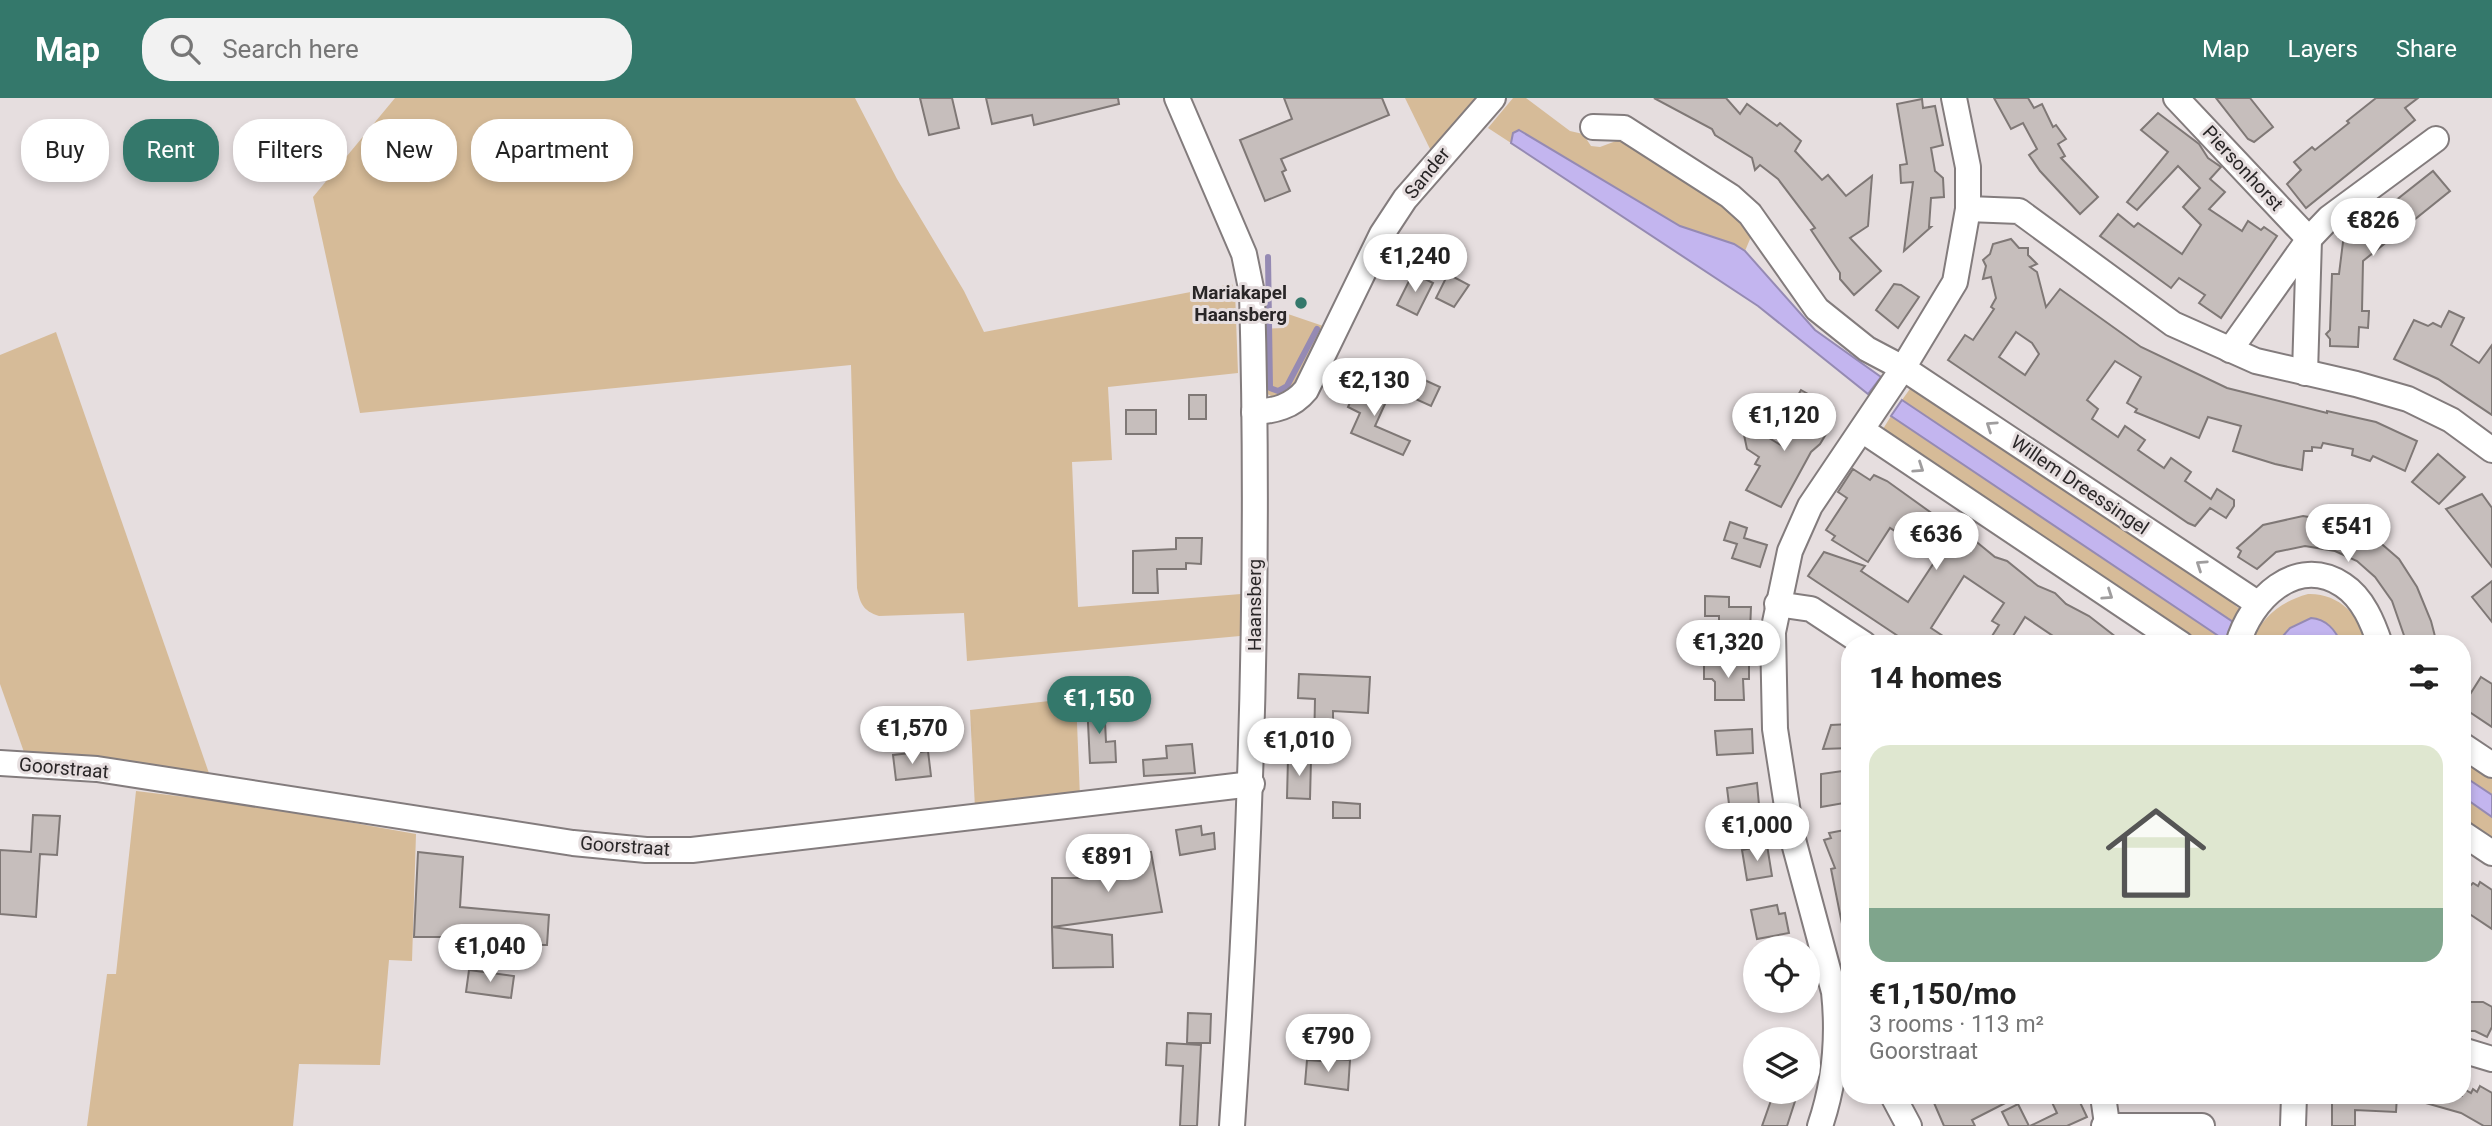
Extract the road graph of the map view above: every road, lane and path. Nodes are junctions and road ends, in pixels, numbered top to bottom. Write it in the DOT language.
graph roads {
  1 [pos="1177,98"];
  2 [pos="1493,98"];
  3 [pos="1954,98"];
  4 [pos="2176,98"];
  5 [pos="1593,127"];
  6 [pos="2436,139"];
  7 [pos="1968,209"];
  8 [pos="2309,239"];
  9 [pos="2230,350"];
  10 [pos="1903,368"];
  11 [pos="2305,373"];
  12 [pos="1254,412"];
  13 [pos="1862,430"];
  14 [pos="2492,450"];
  15 [pos="2258,603"];
  16 [pos="1777,604"];
  17 [pos="1850,635"];
  18 [pos="2168,635"];
  19 [pos="2242,635"];
  20 [pos="2376,635"];
  21 [pos="2471,751"];
  22 [pos="0,763"];
  23 [pos="2492,765"];
  24 [pos="1252,784"];
  25 [pos="2471,839"];
  26 [pos="2492,853"];
  27 [pos="1841,1034"];
  28 [pos="2471,1053"];
  29 [pos="1841,1054"];
  30 [pos="2492,1059"];
  31 [pos="1897,1104"];
  32 [pos="2104,1104"];
  33 [pos="2294,1104"];
  34 [pos="2105,1125"];
  35 [pos="1232,1126"];
  36 [pos="1820,1126"];
  37 [pos="1909,1126"];
  38 [pos="2202,1126"];
  39 [pos="2293,1126"];
  1 -- 12 [label="street, Haansberg"];
  2 -- 12 [label="street, Sander"];
  3 -- 7 [label="street"];
  4 -- 8 [label="street, Piersonhorst"];
  5 -- 10 [label="street, Willem Dreessingel"];
  6 -- 8 [label="street"];
  7 -- 9 [label="street"];
  7 -- 10 [label="street"];
  8 -- 9 [label="street"];
  8 -- 11 [label="street"];
  9 -- 11 [label="street"];
  10 -- 13 [label="street"];
  15 -- 10 [label="street, Willem Dreessingel, one-way"];
  11 -- 14 [label="street"];
  12 -- 24 [label="street, Haansberg"];
  13 -- 16 [label="street"];
  13 -- 18 [label="street, one-way"];
  15 -- 19 [label="street"];
  15 -- 20 [label="street"];
  16 -- 17 [label="street"];
  16 -- 27 [label="street"];
  21 -- 23 [label="street"];
  22 -- 24 [label="street, Goorstraat"];
  24 -- 35 [label="street, Haansberg"];
  25 -- 26 [label="street"];
  28 -- 30 [label="street"];
  29 -- 36 [label="street"];
  31 -- 37 [label="street"];
  32 -- 34 [label="street"];
  33 -- 39 [label="street"];
  34 -- 38 [label="street"];
}
